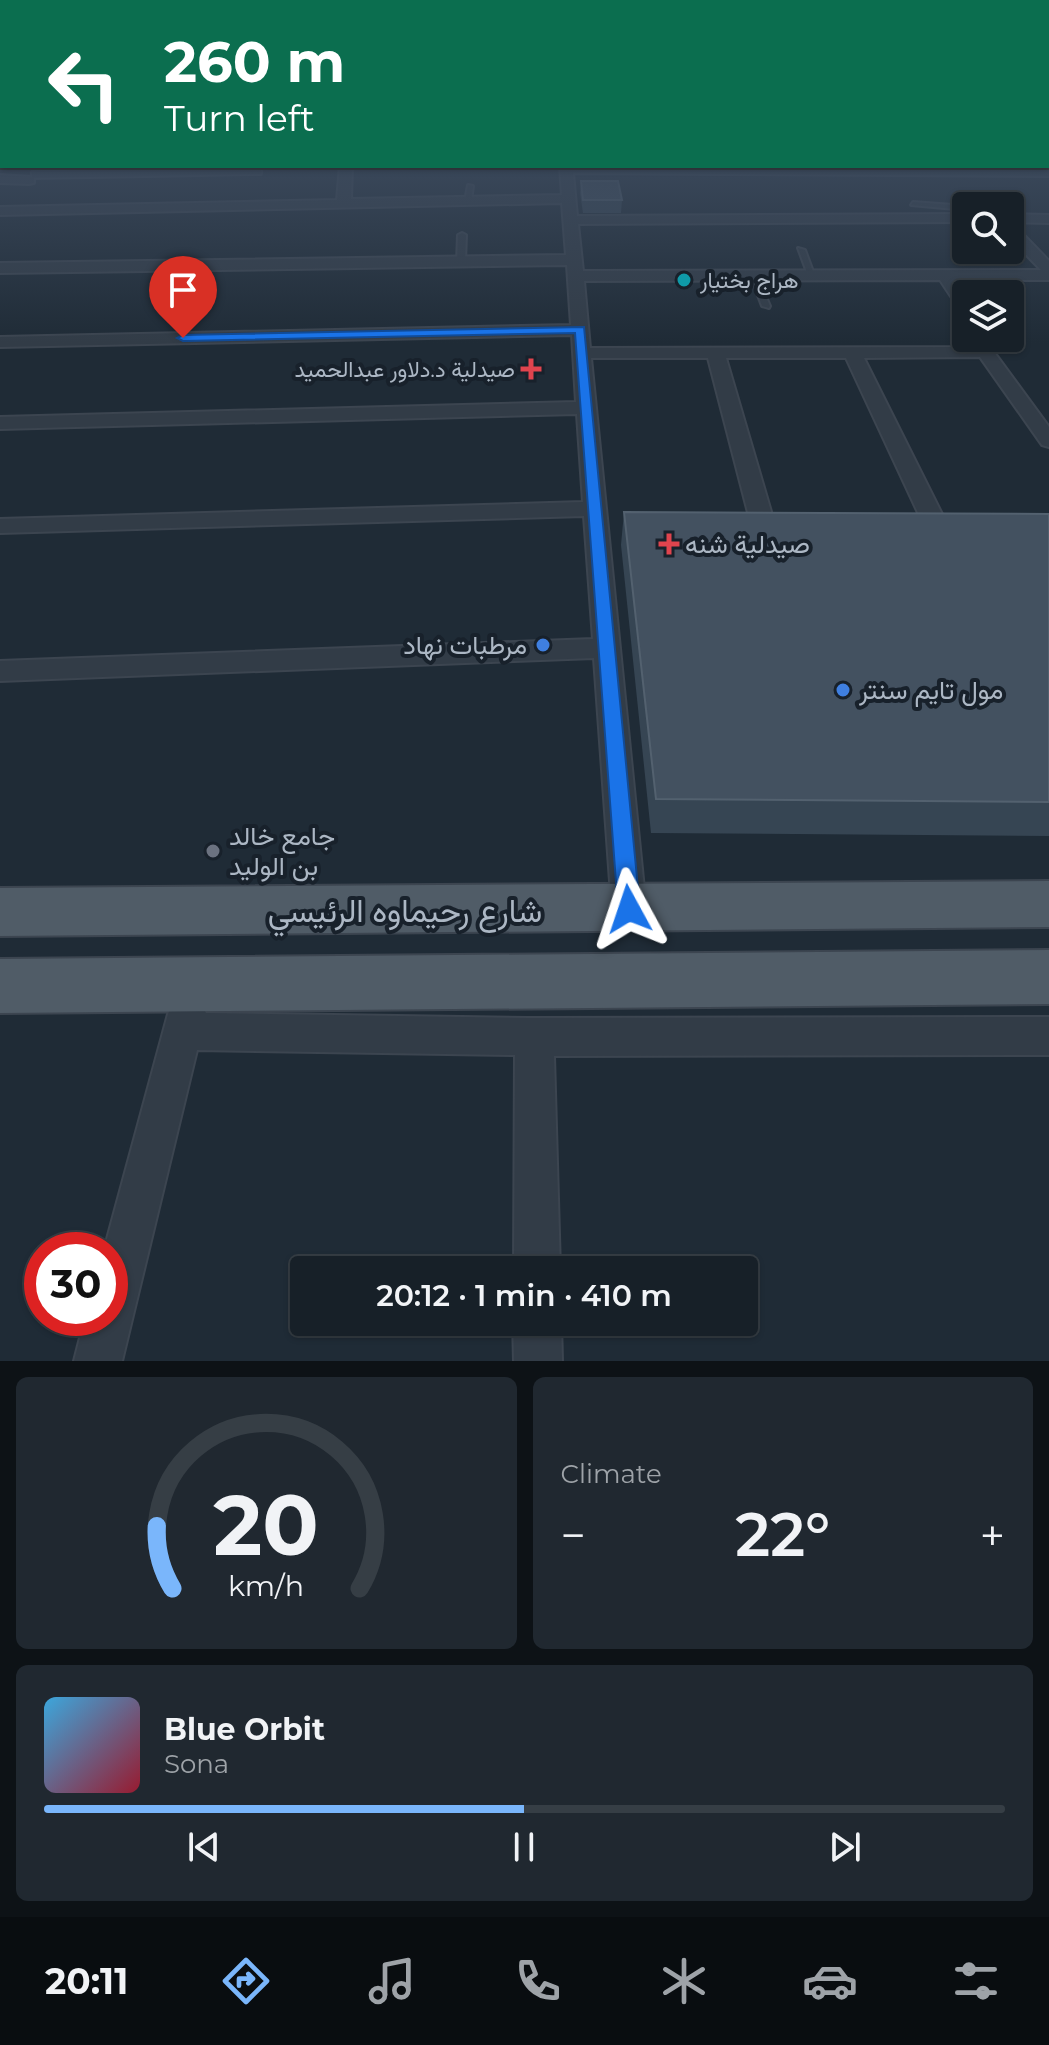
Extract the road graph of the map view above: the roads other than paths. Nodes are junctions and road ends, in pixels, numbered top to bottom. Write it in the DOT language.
graph roads {
  1 [pos="570,216"];
  2 [pos="843,216"];
  3 [pos="952,218"];
  4 [pos="1024,218"];
  5 [pos="1049,219"];
  6 [pos="462,235"];
  7 [pos="1024,244"];
  8 [pos="801,250"];
  9 [pos="461,262"];
  10 [pos="0,268"];
  11 [pos="575,268"];
  12 [pos="1049,272"];
  13 [pos="812,275"];
  14 [pos="753,276"];
  15 [pos="946,277"];
  16 [pos="952,286"];
  17 [pos="766,306"];
  18 [pos="581,341"];
  19 [pos="0,342"];
  20 [pos="952,347"];
  21 [pos="992,352"];
  22 [pos="853,353"];
  23 [pos="716,354"];
  24 [pos="587,408"];
  25 [pos="0,423"];
  26 [pos="1049,441"];
  27 [pos="595,509"];
  28 [pos="0,526"];
  29 [pos="907,531"];
  30 [pos="734,532"];
  31 [pos="597,533"];
  32 [pos="628,533"];
  33 [pos="607,648"];
  34 [pos="0,671"];
  35 [pos="1049,904"];
  36 [pos="629,909"];
  37 [pos="0,912"];
  38 [pos="1049,977"];
  39 [pos="0,986"];
  40 [pos="188,1008"];
  41 [pos="1049,1036"];
  42 [pos="534,1037"];
  43 [pos="128,1246"];
  44 [pos="537,1256"];
  45 [pos="105,1336"];
  46 [pos="537,1336"];
  47 [pos="98,1361"];
  48 [pos="538,1361"];
  1 -- 11 [label="street"];
  2 -- 3 [label="street"];
  4 -- 5 [label="street"];
  6 -- 9 [label="lane"];
  7 -- 12 [label="street"];
  8 -- 13 [label="lane"];
  9 -- 10 [label="street"];
  9 -- 11 [label="street"];
  11 -- 14 [label="street"];
  11 -- 18 [label="street"];
  12 -- 15 [label="street"];
  13 -- 14 [label="street"];
  13 -- 15 [label="street"];
  14 -- 17 [label="lane"];
  15 -- 16 [label="street"];
  18 -- 19 [label="street"];
  18 -- 23 [label="street"];
  18 -- 24 [label="street"];
  20 -- 22 [label="street"];
  21 -- 26 [label="street"];
  22 -- 23 [label="street"];
  22 -- 29 [label="street"];
  23 -- 30 [label="street"];
  24 -- 25 [label="street"];
  24 -- 27 [label="street"];
  27 -- 28 [label="street"];
  27 -- 31 [label="street"];
  31 -- 32 [label="street"];
  31 -- 33 [label="street"];
  33 -- 34 [label="street"];
  33 -- 36 [label="street"];
  35 -- 36 [label="main road, شارع رحيماوه الرئيسي"];
  36 -- 37 [label="main road, شارع رحيماوه الرئيسي"];
  38 -- 40 [label="main road"];
  39 -- 40 [label="main road"];
  40 -- 42 [label="street"];
  40 -- 43 [label="street"];
  41 -- 42 [label="street"];
  42 -- 44 [label="street"];
  45 -- 47 [label="street"];
  46 -- 48 [label="street"];
}
